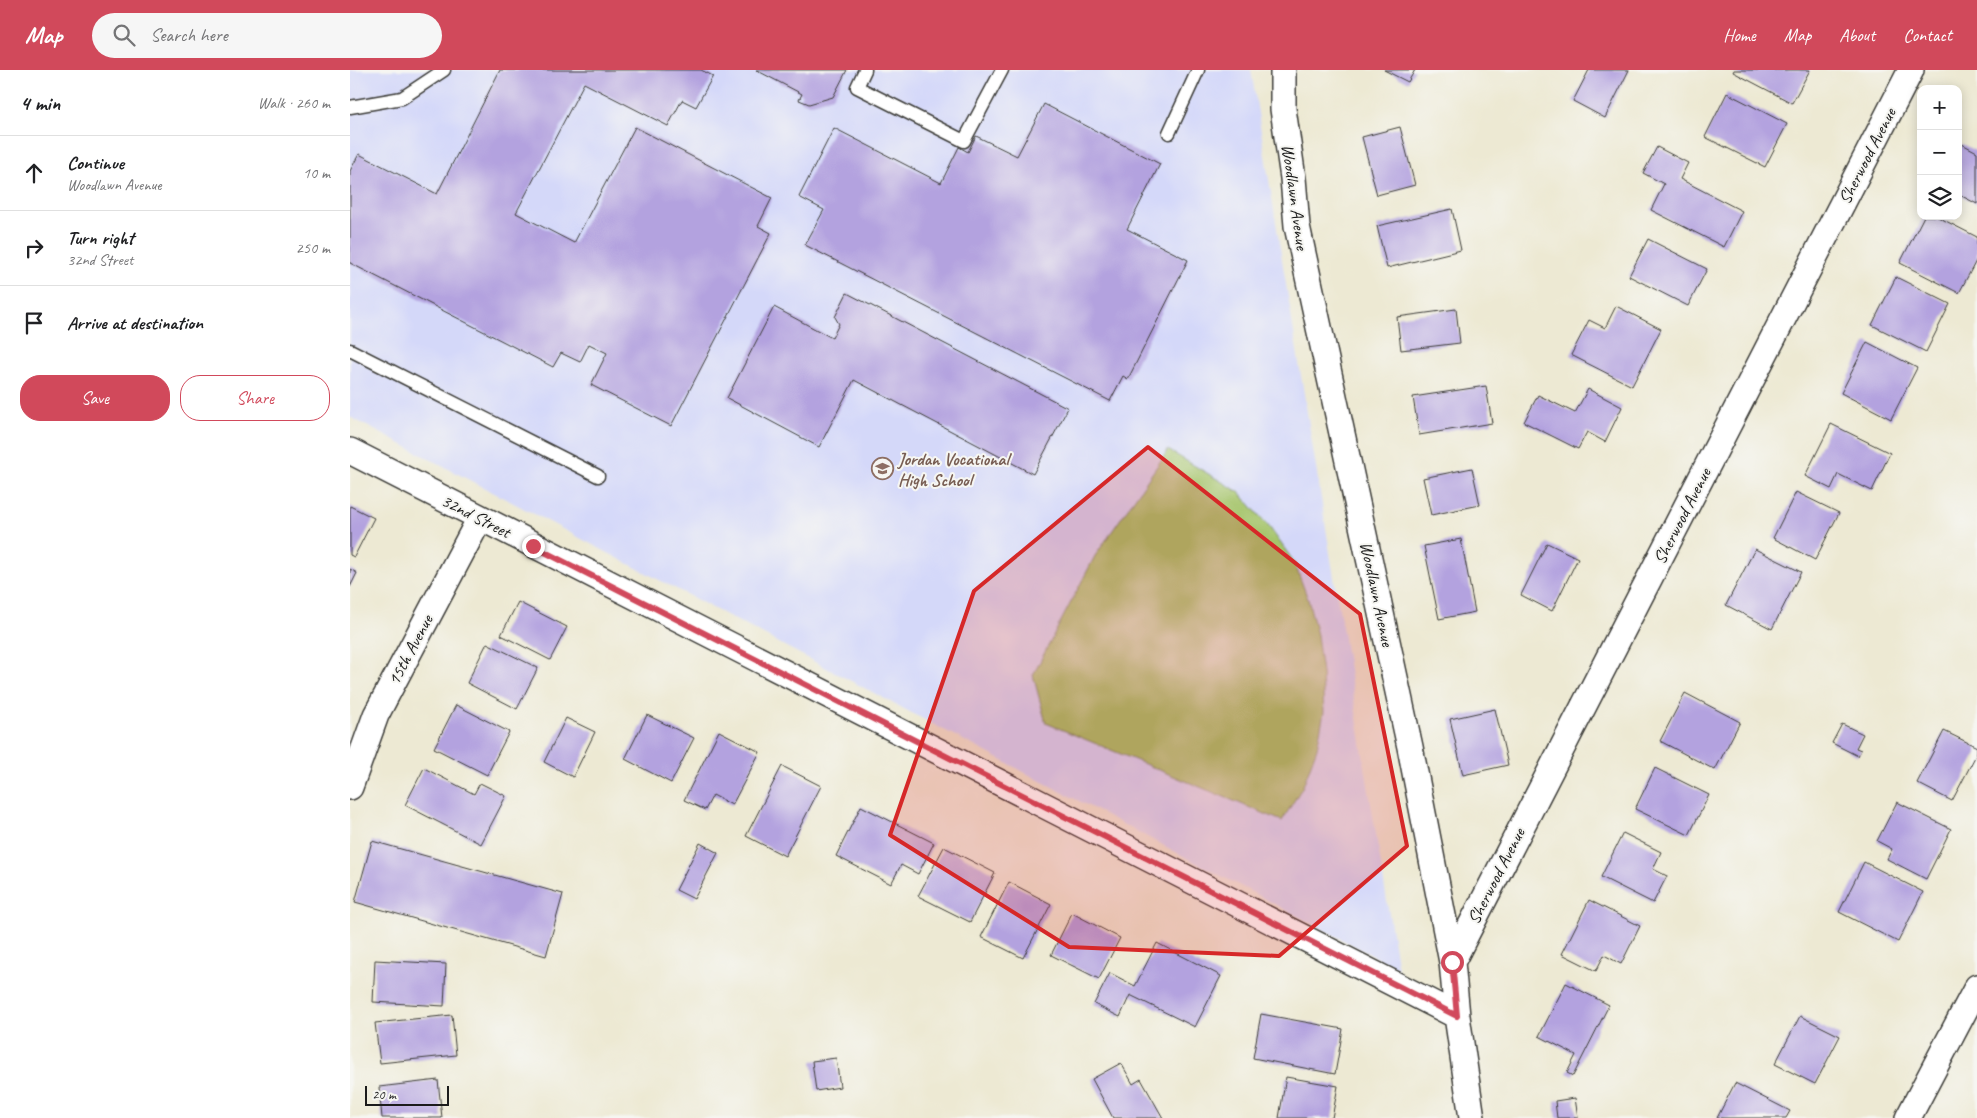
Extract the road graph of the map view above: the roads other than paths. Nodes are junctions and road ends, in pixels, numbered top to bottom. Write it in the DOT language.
graph roads {
  1 [pos="444,70"];
  2 [pos="865,70"];
  3 [pos="1002,70"];
  4 [pos="1198,70"];
  5 [pos="1283,70"];
  6 [pos="1912,70"];
  7 [pos="350,107"];
  8 [pos="1169,133"];
  9 [pos="350,350"];
  10 [pos="350,451"];
  11 [pos="598,476"];
  12 [pos="480,518"];
  13 [pos="350,787"];
  14 [pos="1452,962"];
  15 [pos="1977,987"];
  16 [pos="1457,1016"];
  17 [pos="1472,1118"];
  18 [pos="1908,1118"];
  1 -- 7 [label="lane"];
  2 -- 3 [label="lane"];
  4 -- 8 [label="lane"];
  5 -- 14 [label="street, Woodlawn Avenue"];
  6 -- 14 [label="street, Sherwood Avenue"];
  9 -- 11 [label="lane"];
  10 -- 12 [label="street, 32nd Street"];
  12 -- 13 [label="street, 15th Avenue"];
  12 -- 16 [label="street, 32nd Street"];
  14 -- 16 [label="street, Woodlawn Avenue"];
  15 -- 18 [label="street"];
  16 -- 17 [label="street, Woodlawn Avenue"];
}
